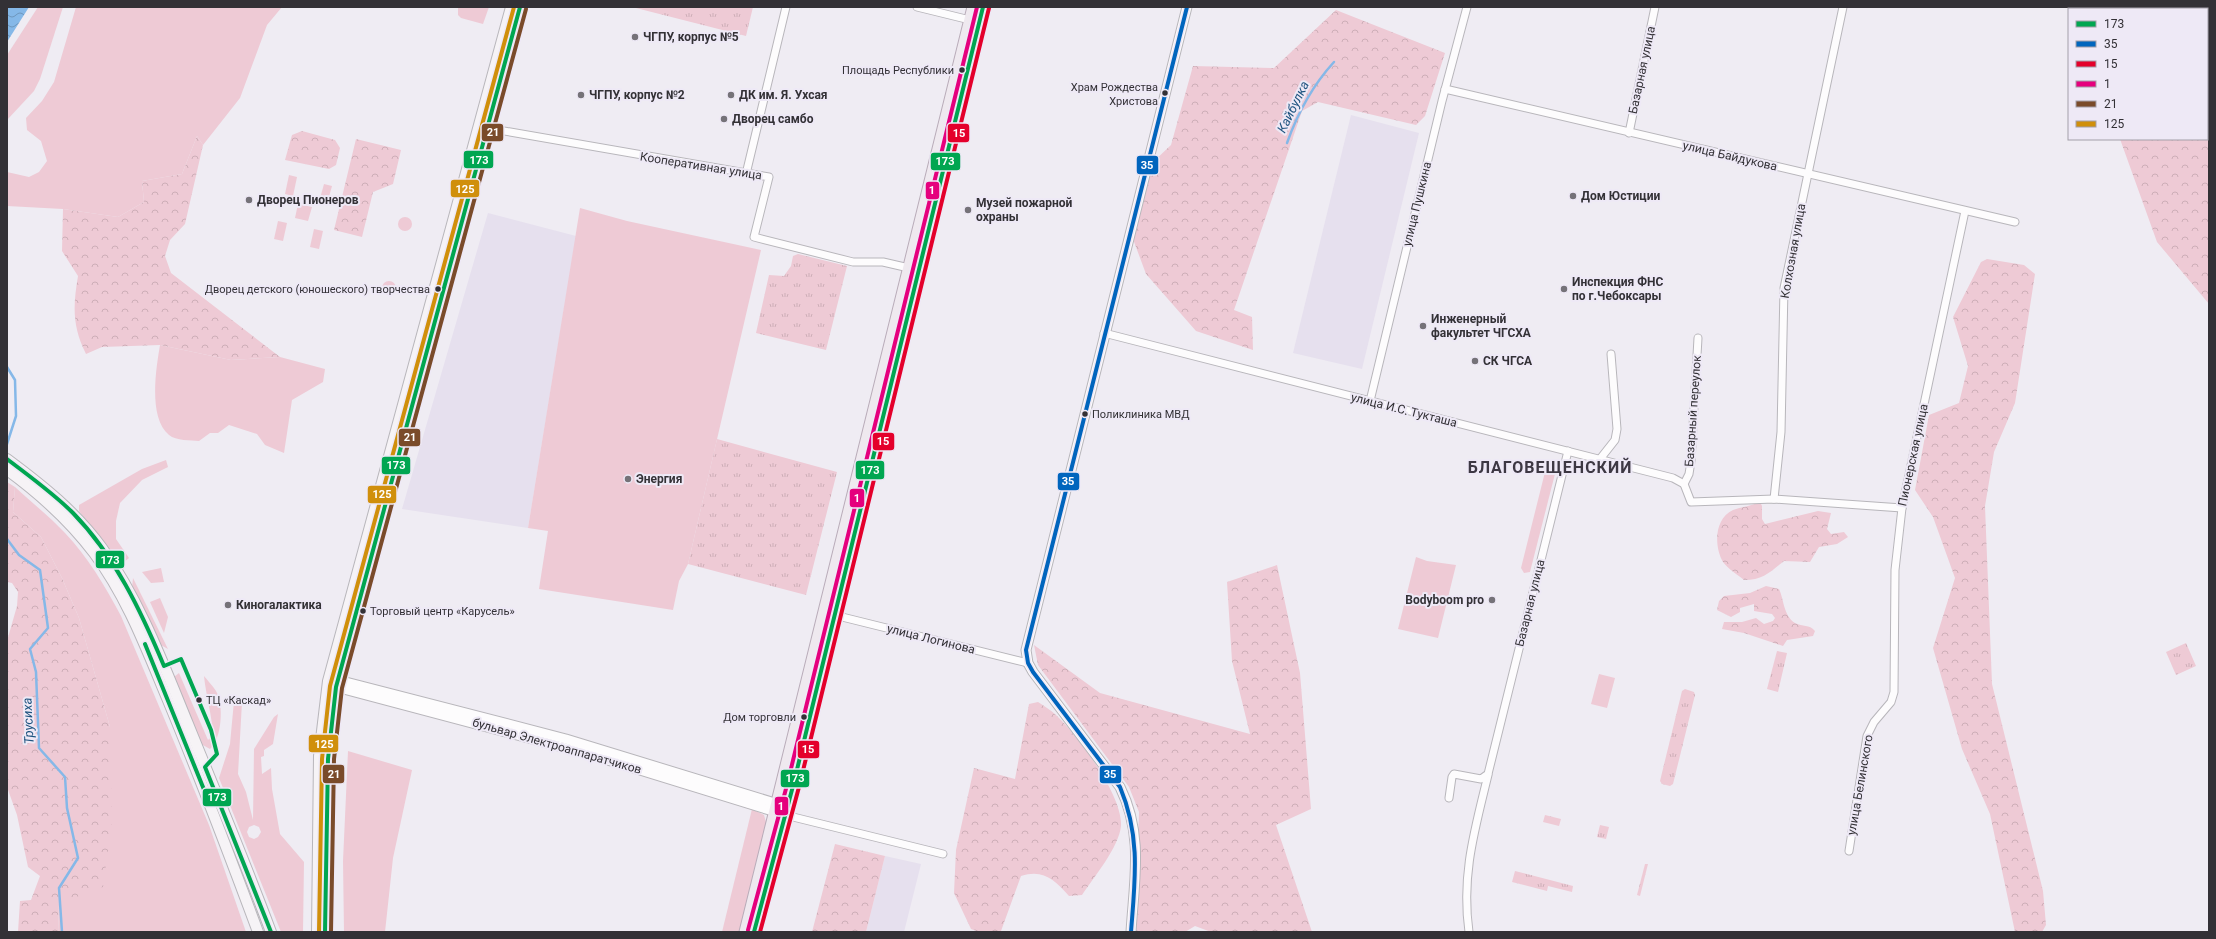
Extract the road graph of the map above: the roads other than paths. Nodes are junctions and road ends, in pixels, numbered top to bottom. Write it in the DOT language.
graph roads {
  1 [pos="511,7"];
  2 [pos="520,7"];
  3 [pos="786,7"];
  4 [pos="917,7"];
  5 [pos="974,7"];
  6 [pos="983,7"];
  7 [pos="1187,7"];
  8 [pos="1467,7"];
  9 [pos="1656,7"];
  10 [pos="1843,7"];
  11 [pos="970,20"];
  12 [pos="508,34"];
  13 [pos="1445,89"];
  14 [pos="483,127"];
  15 [pos="1629,133"];
  16 [pos="746,174"];
  17 [pos="1807,174"];
  18 [pos="1965,211"];
  19 [pos="2014,222"];
  20 [pos="914,269"];
  21 [pos="1104,333"];
  22 [pos="1698,338"];
  23 [pos="1612,354"];
  24 [pos="1370,402"];
  25 [pos="1568,451"];
  26 [pos="7,459"];
  27 [pos="1600,459"];
  28 [pos="7,470"];
  29 [pos="32,483"];
  30 [pos="1684,484"];
  31 [pos="1774,499"];
  32 [pos="1902,508"];
  33 [pos="830,614"];
  34 [pos="1028,663"];
  35 [pos="334,683"];
  36 [pos="1891,702"];
  37 [pos="1488,774"];
  38 [pos="1449,798"];
  39 [pos="780,810"];
  40 [pos="1849,851"];
  41 [pos="943,854"];
  42 [pos="258,932"];
  43 [pos="271,932"];
  44 [pos="317,932"];
  45 [pos="325,932"];
  46 [pos="745,932"];
  47 [pos="754,932"];
  48 [pos="1131,932"];
  49 [pos="1469,932"];
  1 -- 12 [label="main road"];
  2 -- 12 [label="main road"];
  3 -- 16 [label="street"];
  4 -- 11 [label="street"];
  5 -- 11 [label="main road"];
  6 -- 20 [label="main road"];
  7 -- 21 [label="street"];
  8 -- 13 [label="street, улица Пушкина"];
  9 -- 15 [label="street, Базарная улица"];
  10 -- 17 [label="street, Колхозная улица"];
  11 -- 20 [label="main road"];
  12 -- 14 [label="main road"];
  13 -- 15 [label="street, улица Байдукова"];
  13 -- 24 [label="street, улица Пушкина"];
  14 -- 16 [label="street, Кооперативная улица"];
  14 -- 35 [label="main road"];
  15 -- 17 [label="street, улица Байдукова"];
  16 -- 20 [label="street, Кооперативная улица"];
  17 -- 18 [label="street, улица Байдукова"];
  17 -- 31 [label="street, Колхозная улица"];
  18 -- 19 [label="street, улица Байдукова"];
  18 -- 32 [label="street, Пионерская улица"];
  20 -- 33 [label="main road"];
  21 -- 24 [label="street, улица И.С. Тукташа"];
  21 -- 34 [label="street"];
  22 -- 30 [label="street, Базарный переулок"];
  23 -- 27 [label="street"];
  24 -- 25 [label="street, улица И.С. Тукташа"];
  25 -- 27 [label="street, улица И.С. Тукташа"];
  25 -- 37 [label="street, Базарная улица"];
  26 -- 29 [label="main road"];
  27 -- 30 [label="street, улица И.С. Тукташа"];
  28 -- 29 [label="main road"];
  29 -- 42 [label="main road"];
  29 -- 43 [label="main road"];
  30 -- 31 [label="street"];
  31 -- 32 [label="street"];
  32 -- 36 [label="street, Пионерская улица"];
  33 -- 34 [label="street, улица Логинова"];
  33 -- 39 [label="main road"];
  34 -- 48 [label="street"];
  35 -- 39 [label="street, бульвар Электроаппаратчиков"];
  35 -- 44 [label="main road"];
  35 -- 45 [label="main road"];
  36 -- 40 [label="street, улица Белинского"];
  37 -- 38 [label="street"];
  37 -- 49 [label="street, Базарная улица"];
  39 -- 41 [label="street"];
  39 -- 46 [label="main road"];
  39 -- 47 [label="main road"];
}
